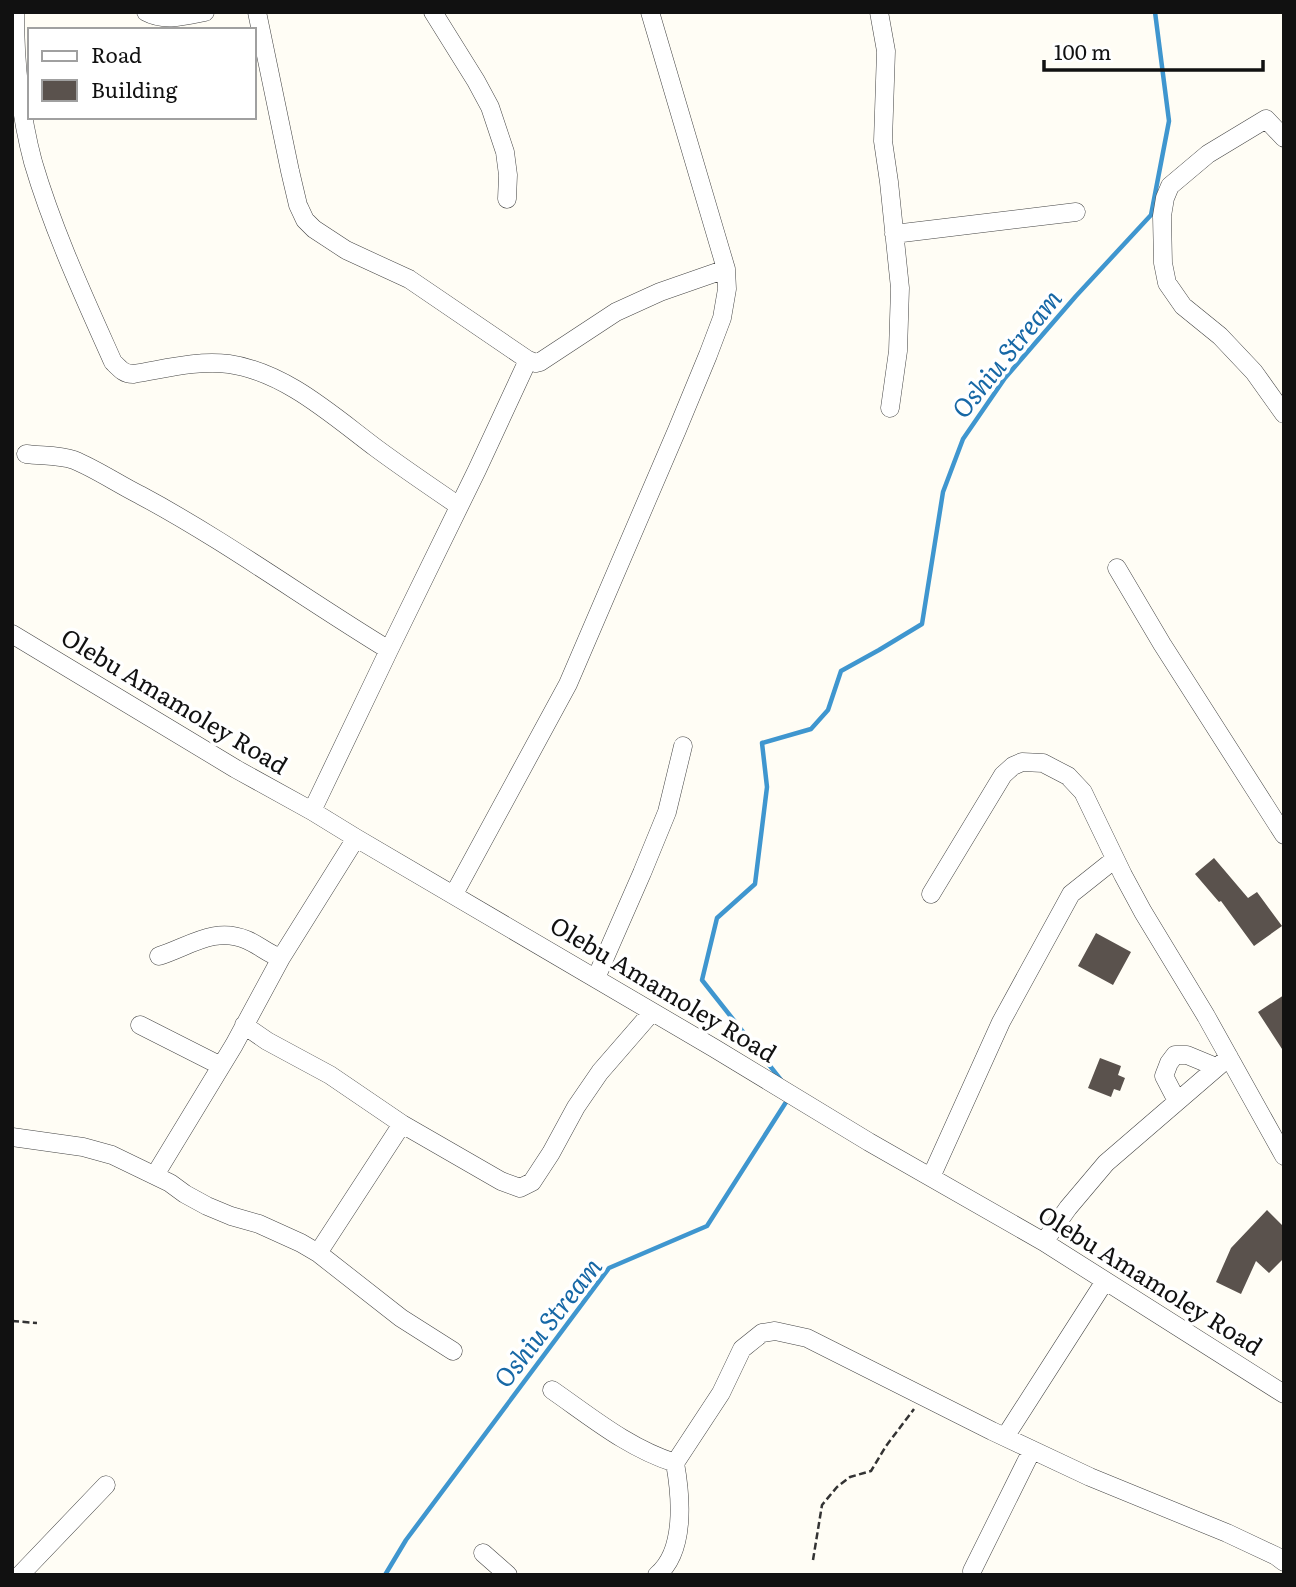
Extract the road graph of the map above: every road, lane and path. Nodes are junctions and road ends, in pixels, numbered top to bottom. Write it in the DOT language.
graph roads {
  1 [pos="15,12"];
  2 [pos="146,12"];
  3 [pos="205,12"];
  4 [pos="257,12"];
  5 [pos="433,12"];
  6 [pos="650,12"];
  7 [pos="879,12"];
  8 [pos="1284,138"];
  9 [pos="507,199"];
  10 [pos="1076,212"];
  11 [pos="894,234"];
  12 [pos="726,269"];
  13 [pos="528,360"];
  14 [pos="890,408"];
  15 [pos="1284,414"];
  16 [pos="26,453"];
  17 [pos="459,506"];
  18 [pos="1117,568"];
  19 [pos="15,642"];
  20 [pos="388,650"];
  21 [pos="683,746"];
  22 [pos="312,811"];
  23 [pos="1284,835"];
  24 [pos="356,838"];
  25 [pos="1115,859"];
  26 [pos="454,894"];
  27 [pos="931,894"];
  28 [pos="159,956"];
  29 [pos="281,958"];
  30 [pos="596,978"];
  31 [pos="652,1012"];
  32 [pos="140,1025"];
  33 [pos="244,1025"];
  34 [pos="1222,1062"];
  35 [pos="221,1066"];
  36 [pos="1177,1101"];
  37 [pos="402,1124"];
  38 [pos="12,1137"];
  39 [pos="1284,1156"];
  40 [pos="155,1175"];
  41 [pos="931,1177"];
  42 [pos="1044,1242"];
  43 [pos="318,1253"];
  44 [pos="1105,1281"];
  45 [pos="12,1321"];
  46 [pos="37,1323"];
  47 [pos="453,1351"];
  48 [pos="552,1390"];
  49 [pos="1284,1394"];
  50 [pos="924,1397"];
  51 [pos="1006,1437"];
  52 [pos="1032,1450"];
  53 [pos="675,1463"];
  54 [pos="106,1485"];
  55 [pos="483,1553"];
  56 [pos="1281,1554"];
  57 [pos="813,1560"];
  58 [pos="972,1571"];
  59 [pos="20,1575"];
  60 [pos="508,1575"];
  61 [pos="657,1575"];
  1 -- 17 [label="street"];
  2 -- 3 [label="street"];
  4 -- 13 [label="street"];
  5 -- 9 [label="street"];
  6 -- 12 [label="street"];
  7 -- 11 [label="street"];
  8 -- 15 [label="street"];
  10 -- 11 [label="street"];
  11 -- 14 [label="street"];
  12 -- 13 [label="street"];
  12 -- 26 [label="street"];
  13 -- 17 [label="street"];
  16 -- 20 [label="street"];
  17 -- 20 [label="street"];
  18 -- 23 [label="street"];
  19 -- 22 [label="street, Olebu Amamoley Road"];
  20 -- 22 [label="street"];
  21 -- 30 [label="street"];
  22 -- 24 [label="street, Olebu Amamoley Road"];
  24 -- 26 [label="street, Olebu Amamoley Road"];
  24 -- 29 [label="street"];
  25 -- 27 [label="street"];
  25 -- 34 [label="street"];
  25 -- 41 [label="street"];
  26 -- 30 [label="street, Olebu Amamoley Road"];
  28 -- 29 [label="street"];
  29 -- 33 [label="street"];
  30 -- 31 [label="street, Olebu Amamoley Road"];
  31 -- 37 [label="street"];
  31 -- 41 [label="street, Olebu Amamoley Road"];
  32 -- 35 [label="street"];
  33 -- 35 [label="street"];
  33 -- 37 [label="street"];
  34 -- 36 [label="street"];
  34 -- 36 [label="street"];
  34 -- 39 [label="street"];
  35 -- 40 [label="street"];
  36 -- 42 [label="street"];
  37 -- 43 [label="street"];
  38 -- 40 [label="street"];
  40 -- 43 [label="street"];
  41 -- 42 [label="street, Olebu Amamoley Road"];
  42 -- 44 [label="street, Olebu Amamoley Road"];
  43 -- 47 [label="street"];
  44 -- 49 [label="street, Olebu Amamoley Road"];
  44 -- 51 [label="street"];
  45 -- 46 [label="path"];
  48 -- 53 [label="street"];
  50 -- 51 [label="street"];
  50 -- 53 [label="street"];
  50 -- 57 [label="path"];
  51 -- 52 [label="street"];
  52 -- 56 [label="street"];
  52 -- 58 [label="street"];
  53 -- 61 [label="street"];
  54 -- 59 [label="street"];
  55 -- 60 [label="street"];
}
